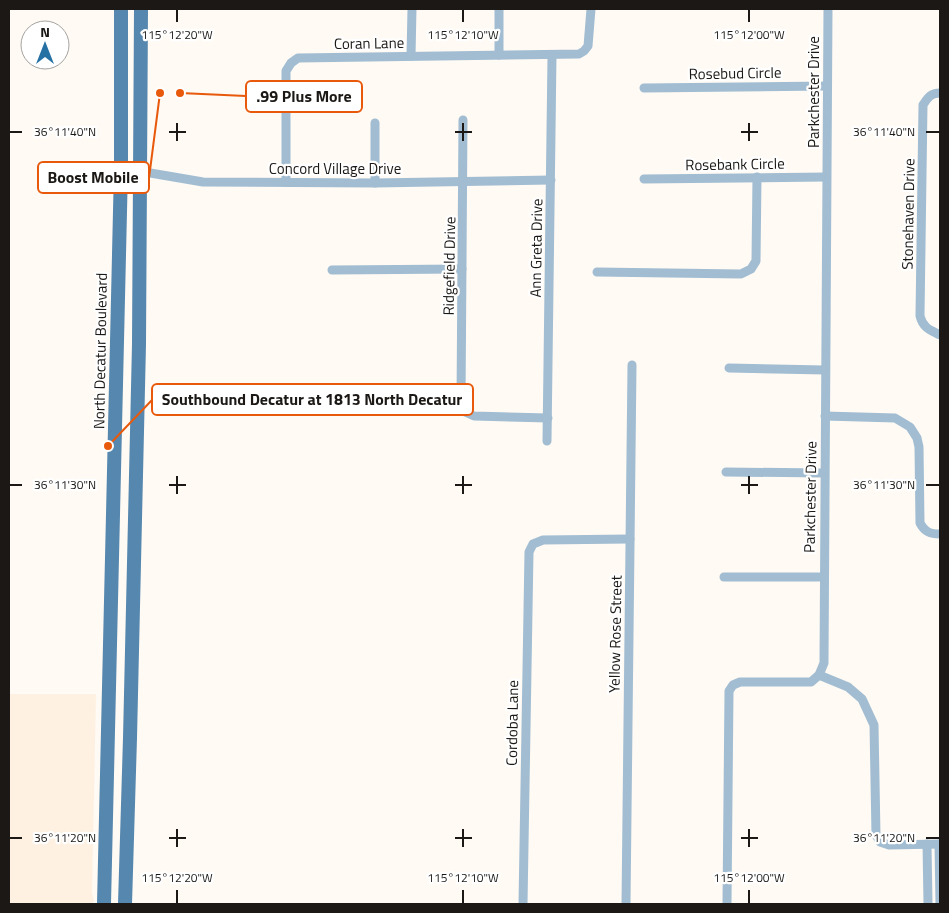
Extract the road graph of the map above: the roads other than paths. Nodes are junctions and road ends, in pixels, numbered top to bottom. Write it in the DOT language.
graph roads {
  1 [pos="121,9"];
  2 [pos="141,9"];
  3 [pos="412,9"];
  4 [pos="499,9"];
  5 [pos="591,9"];
  6 [pos="828,9"];
  7 [pos="499,55"];
  8 [pos="552,55"];
  9 [pos="411,56"];
  10 [pos="827,86"];
  11 [pos="644,88"];
  12 [pos="940,93"];
  13 [pos="463,120"];
  14 [pos="375,123"];
  15 [pos="121,168"];
  16 [pos="140,172"];
  17 [pos="757,177"];
  18 [pos="826,177"];
  19 [pos="644,179"];
  20 [pos="551,180"];
  21 [pos="286,182"];
  22 [pos="463,182"];
  23 [pos="376,183"];
  24 [pos="462,269"];
  25 [pos="332,270"];
  26 [pos="597,272"];
  27 [pos="940,335"];
  28 [pos="116,344"];
  29 [pos="139,344"];
  30 [pos="632,365"];
  31 [pos="729,368"];
  32 [pos="825,370"];
  33 [pos="825,416"];
  34 [pos="548,418"];
  35 [pos="547,441"];
  36 [pos="726,472"];
  37 [pos="824,473"];
  38 [pos="113,524"];
  39 [pos="134,524"];
  40 [pos="940,534"];
  41 [pos="630,539"];
  42 [pos="724,577"];
  43 [pos="823,577"];
  44 [pos="819,675"];
  45 [pos="107,737"];
  46 [pos="130,738"];
  47 [pos="927,844"];
  48 [pos="940,844"];
  49 [pos="104,904"];
  50 [pos="125,904"];
  51 [pos="523,904"];
  52 [pos="626,904"];
  53 [pos="726,904"];
  54 [pos="928,904"];
  55 [pos="940,904"];
  1 -- 15 [label="main road, North Decatur Boulevard"];
  2 -- 16 [label="main road"];
  3 -- 9 [label="street"];
  4 -- 7 [label="street"];
  5 -- 8 [label="street, Coran Lane"];
  6 -- 10 [label="street, Parkchester Drive"];
  7 -- 8 [label="street, Coran Lane"];
  7 -- 9 [label="street, Coran Lane"];
  8 -- 20 [label="street, Ann Greta Drive"];
  9 -- 21 [label="street, Coran Lane"];
  10 -- 11 [label="street, Rosebud Circle"];
  10 -- 18 [label="street, Parkchester Drive"];
  12 -- 27 [label="street, Stonehaven Drive"];
  13 -- 22 [label="street, Ridgefield Drive"];
  14 -- 23 [label="street"];
  15 -- 16 [label="street, Concord Village Drive"];
  15 -- 28 [label="main road, North Decatur Boulevard"];
  16 -- 21 [label="street, Concord Village Drive"];
  16 -- 29 [label="main road"];
  17 -- 18 [label="street, Rosebank Circle"];
  17 -- 19 [label="street, Rosebank Circle"];
  17 -- 26 [label="street"];
  18 -- 32 [label="street, Parkchester Drive"];
  20 -- 22 [label="street, Concord Village Drive"];
  20 -- 34 [label="street, Ann Greta Drive"];
  21 -- 23 [label="street, Concord Village Drive"];
  22 -- 23 [label="street, Concord Village Drive"];
  22 -- 24 [label="street, Ridgefield Drive"];
  24 -- 25 [label="street"];
  24 -- 34 [label="street, Ridgefield Drive"];
  28 -- 29 [label="main road"];
  28 -- 38 [label="main road, North Decatur Boulevard"];
  29 -- 39 [label="main road"];
  30 -- 41 [label="street, Yellow Rose Street"];
  31 -- 32 [label="street"];
  32 -- 33 [label="street, Parkchester Drive"];
  33 -- 37 [label="street, Parkchester Drive"];
  33 -- 40 [label="street"];
  34 -- 35 [label="street, Ann Greta Drive"];
  36 -- 37 [label="street"];
  37 -- 43 [label="street, Parkchester Drive"];
  38 -- 39 [label="main road"];
  38 -- 45 [label="main road, North Decatur Boulevard"];
  39 -- 46 [label="main road"];
  41 -- 51 [label="street, Cordoba Lane"];
  41 -- 52 [label="street, Yellow Rose Street"];
  42 -- 43 [label="street"];
  43 -- 44 [label="street, Parkchester Drive"];
  44 -- 47 [label="street"];
  44 -- 53 [label="street"];
  45 -- 46 [label="main road"];
  45 -- 49 [label="main road, North Decatur Boulevard"];
  46 -- 50 [label="main road"];
  47 -- 48 [label="street"];
  47 -- 54 [label="street"];
  48 -- 55 [label="street"];
}
